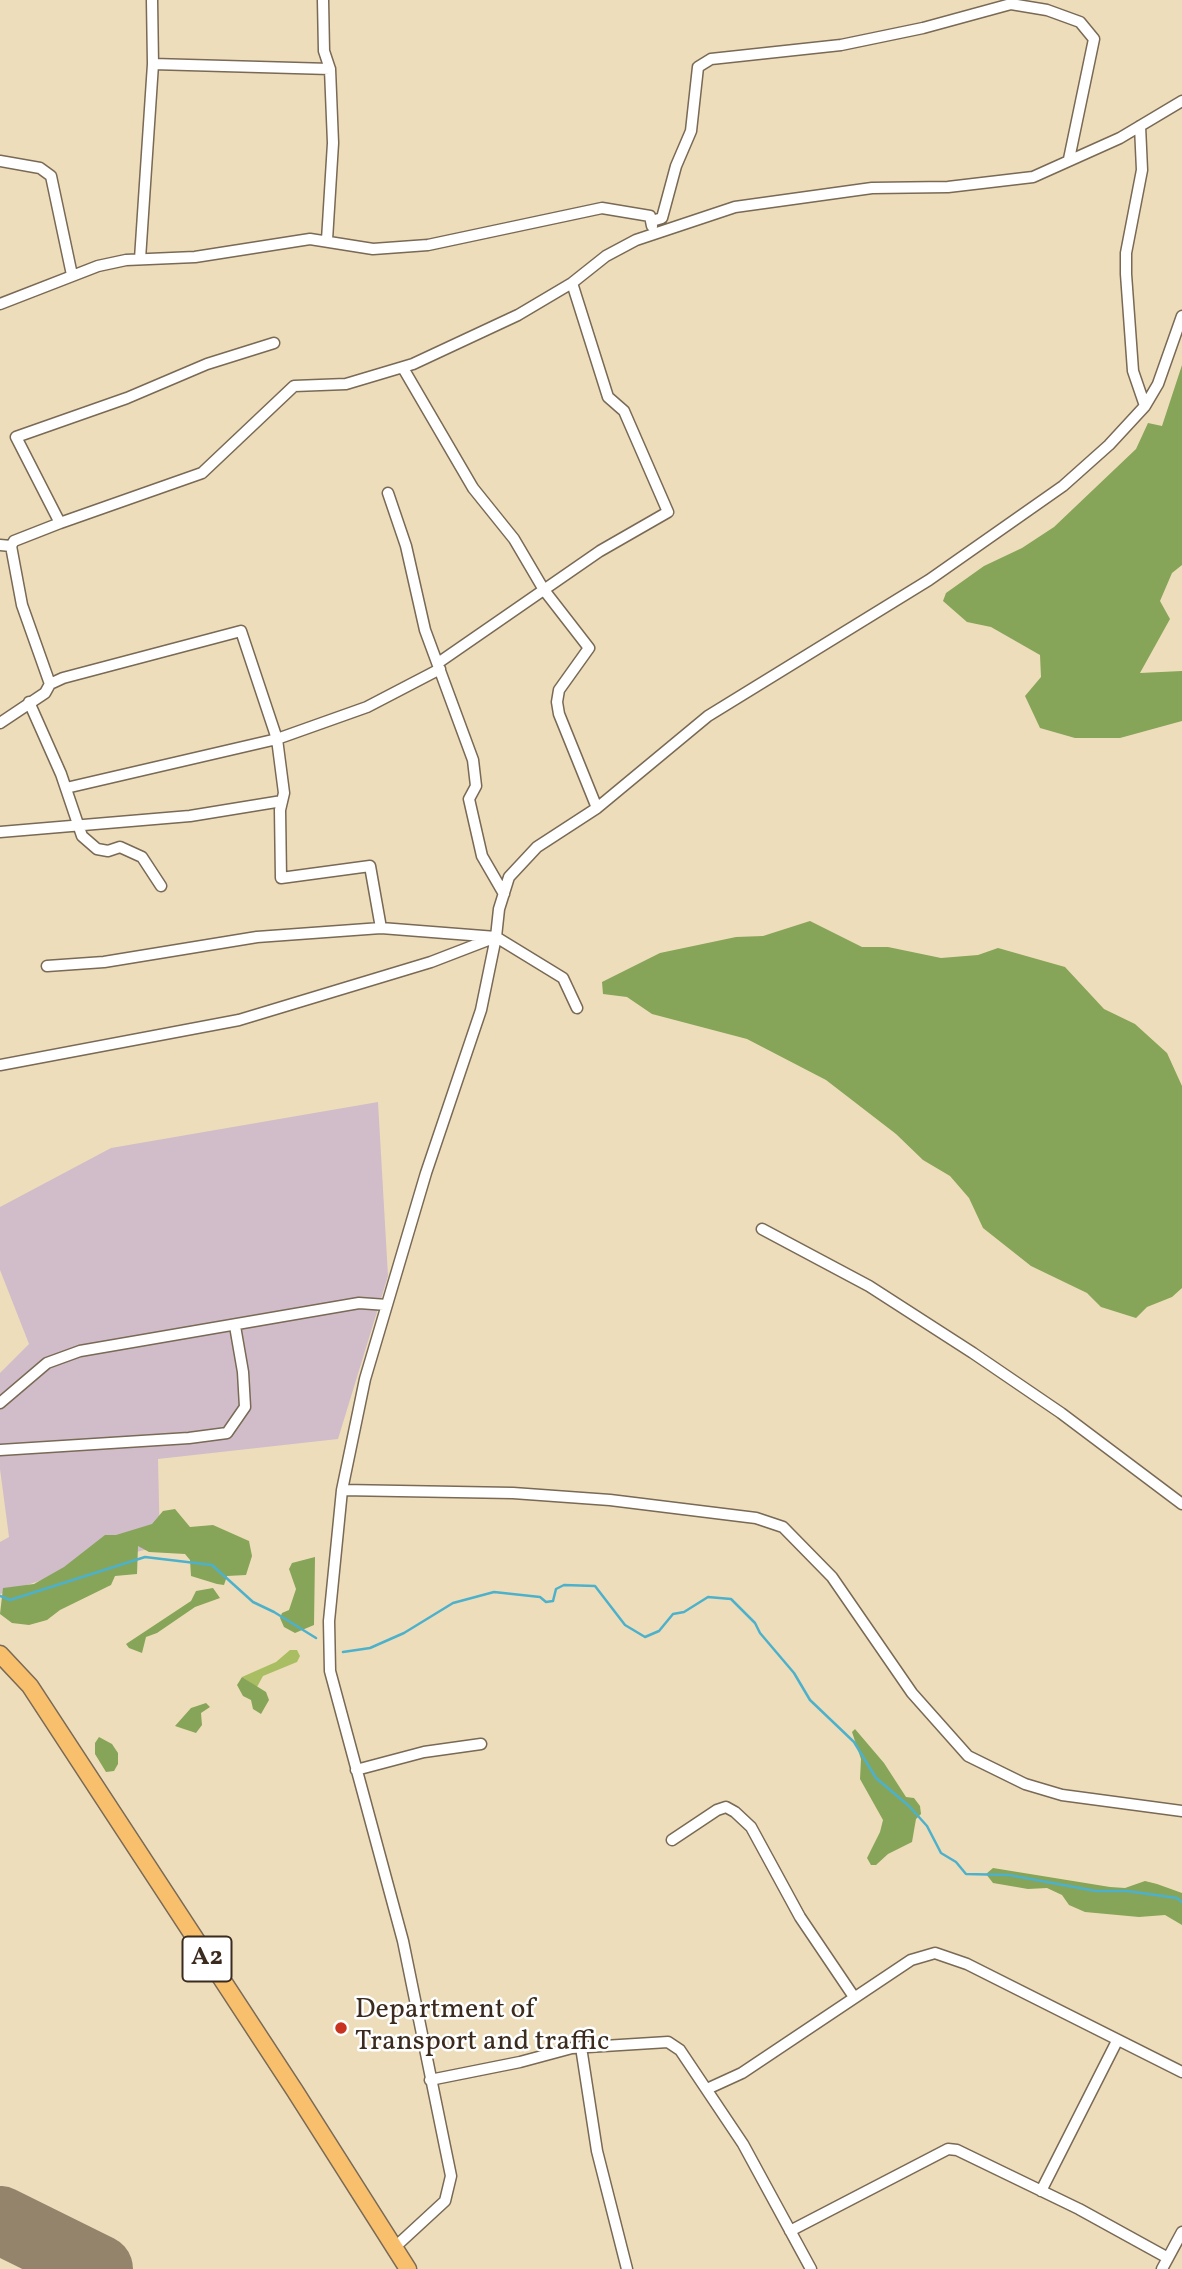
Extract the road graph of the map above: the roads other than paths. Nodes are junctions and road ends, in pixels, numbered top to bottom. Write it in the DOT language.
graph roads {
  1 [pos="152,0"];
  2 [pos="323,0"];
  3 [pos="153,64"];
  4 [pos="330,69"];
  5 [pos="1182,101"];
  6 [pos="1140,126"];
  7 [pos="1069,159"];
  8 [pos="0,161"];
  9 [pos="652,222"];
  10 [pos="654,234"];
  11 [pos="327,240"];
  12 [pos="140,259"];
  13 [pos="72,275"];
  14 [pos="572,283"];
  15 [pos="0,304"];
  16 [pos="1182,316"];
  17 [pos="274,343"];
  18 [pos="403,368"];
  19 [pos="1145,406"];
  20 [pos="388,494"];
  21 [pos="60,523"];
  22 [pos="5,545"];
  23 [pos="544,590"];
  24 [pos="439,666"];
  25 [pos="50,684"];
  26 [pos="29,702"];
  27 [pos="0,723"];
  28 [pos="277,739"];
  29 [pos="66,788"];
  30 [pos="282,801"];
  31 [pos="597,808"];
  32 [pos="78,825"];
  33 [pos="0,832"];
  34 [pos="161,886"];
  35 [pos="504,894"];
  36 [pos="381,928"];
  37 [pos="496,937"];
  38 [pos="47,966"];
  39 [pos="577,1008"];
  40 [pos="0,1065"];
  41 [pos="762,1229"];
  42 [pos="387,1305"];
  43 [pos="235,1326"];
  44 [pos="0,1403"];
  45 [pos="0,1450"];
  46 [pos="342,1490"];
  47 [pos="1182,1504"];
  48 [pos="0,1654"];
  49 [pos="481,1744"];
  50 [pos="356,1770"];
  51 [pos="1182,1811"];
  52 [pos="672,1840"];
  53 [pos="854,1997"];
  54 [pos="1117,2040"];
  55 [pos="581,2047"];
  56 [pos="1182,2073"];
  57 [pos="429,2080"];
  58 [pos="707,2089"];
  59 [pos="1041,2191"];
  60 [pos="790,2231"];
  61 [pos="1182,2232"];
  62 [pos="394,2248"];
  63 [pos="1168,2259"];
  64 [pos="408,2269"];
  65 [pos="627,2269"];
  66 [pos="811,2269"];
  67 [pos="1162,2269"];
  1 -- 3 [label="street"];
  2 -- 4 [label="street"];
  3 -- 4 [label="street"];
  3 -- 12 [label="street"];
  4 -- 11 [label="street"];
  5 -- 6 [label="street"];
  6 -- 7 [label="street"];
  6 -- 19 [label="street"];
  7 -- 9 [label="street"];
  7 -- 10 [label="street"];
  8 -- 13 [label="street"];
  9 -- 10 [label="street"];
  9 -- 11 [label="street"];
  10 -- 14 [label="street"];
  11 -- 12 [label="street"];
  12 -- 13 [label="street"];
  13 -- 15 [label="street"];
  14 -- 18 [label="street"];
  14 -- 23 [label="street"];
  16 -- 19 [label="street"];
  17 -- 21 [label="street"];
  18 -- 21 [label="street"];
  18 -- 23 [label="street"];
  19 -- 31 [label="street"];
  20 -- 24 [label="street"];
  21 -- 22 [label="street"];
  22 -- 25 [label="street"];
  23 -- 24 [label="street"];
  23 -- 31 [label="street"];
  24 -- 28 [label="street"];
  24 -- 35 [label="street"];
  25 -- 26 [label="street"];
  25 -- 28 [label="street"];
  26 -- 27 [label="street"];
  26 -- 29 [label="street"];
  28 -- 29 [label="street"];
  28 -- 30 [label="street"];
  29 -- 32 [label="street"];
  30 -- 32 [label="street"];
  30 -- 36 [label="street"];
  31 -- 35 [label="street"];
  32 -- 33 [label="street"];
  32 -- 34 [label="street"];
  35 -- 37 [label="street"];
  36 -- 37 [label="street"];
  36 -- 38 [label="street"];
  37 -- 39 [label="street"];
  37 -- 40 [label="street"];
  37 -- 42 [label="street"];
  41 -- 47 [label="street"];
  42 -- 43 [label="street"];
  42 -- 46 [label="street"];
  43 -- 44 [label="street"];
  43 -- 45 [label="street"];
  46 -- 50 [label="street"];
  46 -- 51 [label="street"];
  48 -- 62 [label="main road, A2"];
  49 -- 50 [label="street"];
  50 -- 57 [label="street"];
  52 -- 53 [label="street"];
  53 -- 54 [label="street"];
  53 -- 58 [label="street"];
  54 -- 56 [label="street"];
  54 -- 59 [label="street"];
  55 -- 57 [label="street"];
  55 -- 58 [label="street"];
  55 -- 65 [label="street"];
  57 -- 62 [label="street"];
  58 -- 60 [label="street"];
  59 -- 60 [label="street"];
  59 -- 63 [label="street"];
  60 -- 66 [label="street"];
  61 -- 63 [label="street"];
  62 -- 64 [label="main road, A2"];
  63 -- 67 [label="street"];
}
